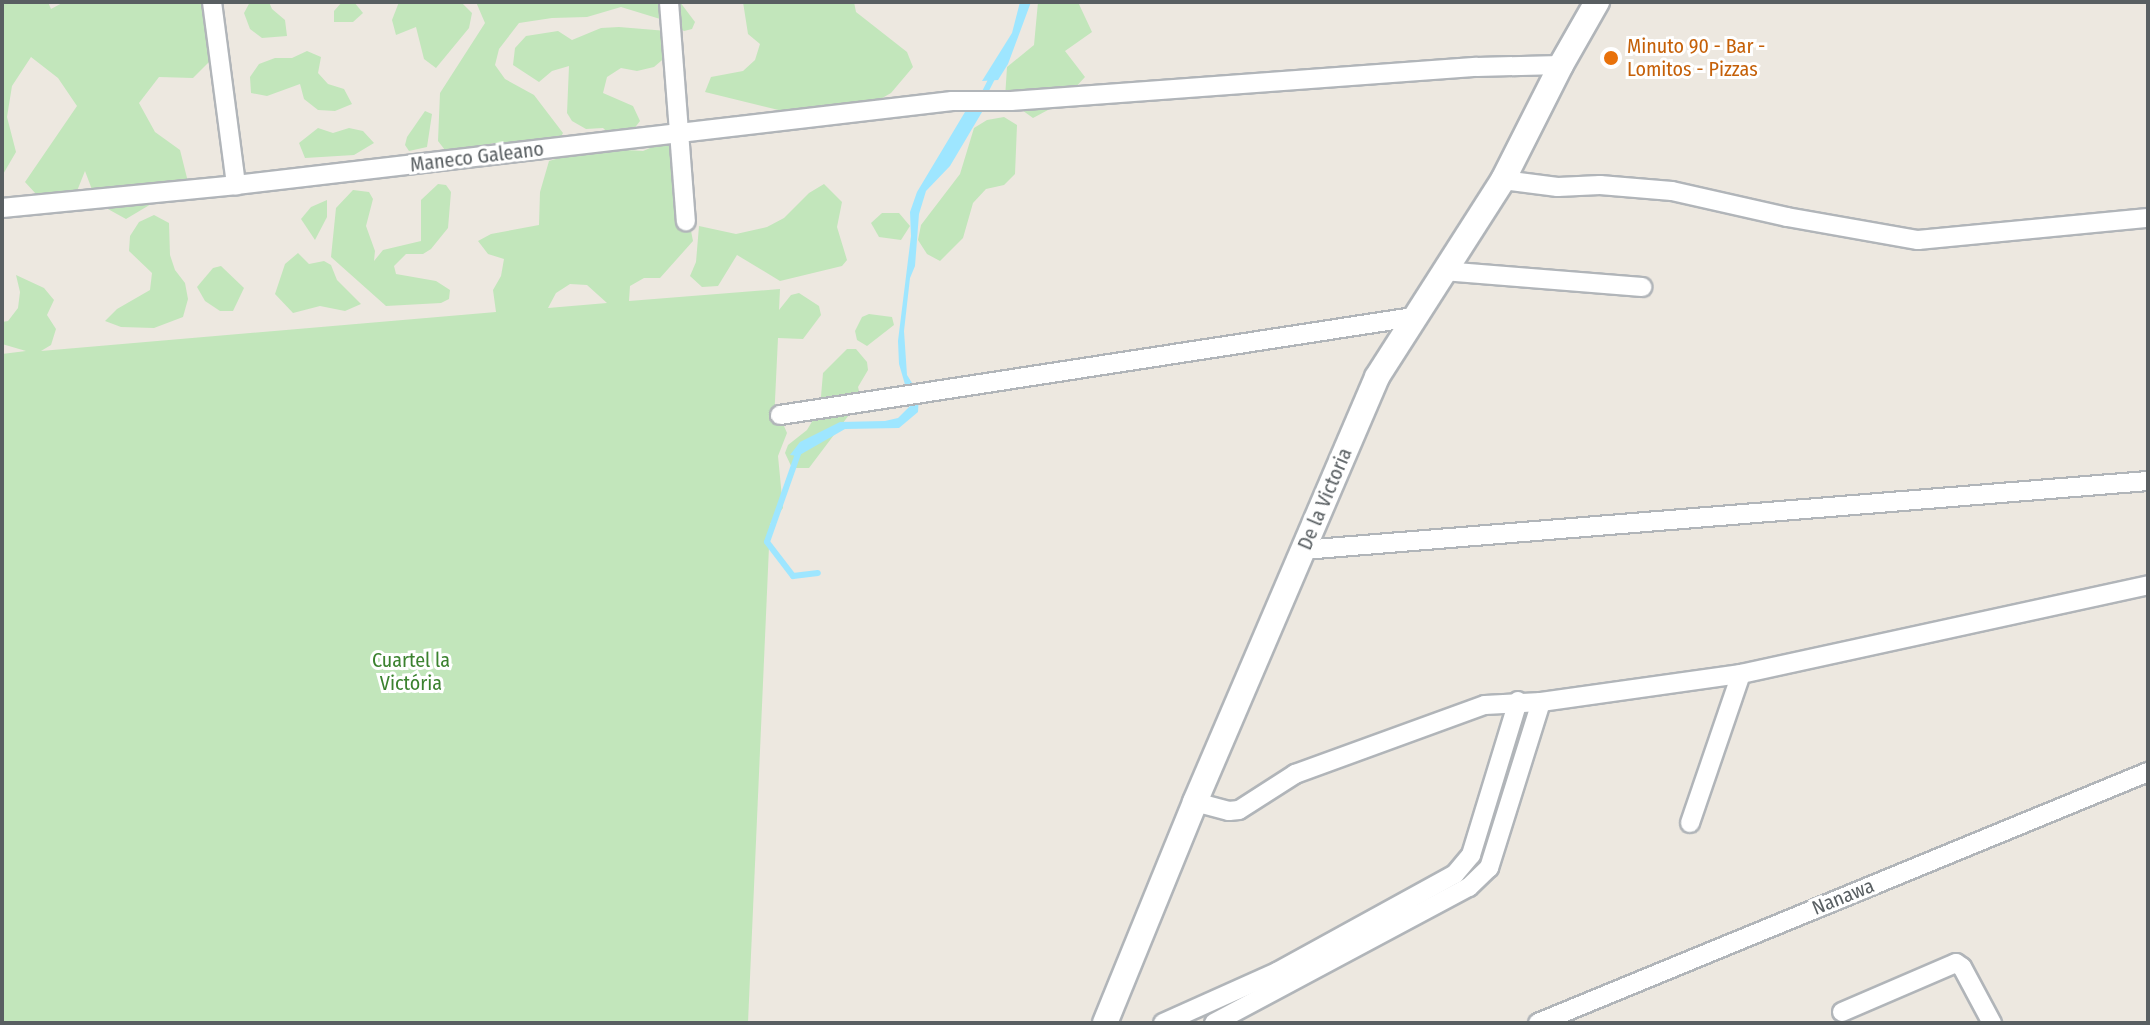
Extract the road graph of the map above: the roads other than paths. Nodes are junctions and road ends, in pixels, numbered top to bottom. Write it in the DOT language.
graph roads {
  1 [pos="212,2"];
  2 [pos="669,2"];
  3 [pos="1597,2"];
  4 [pos="1561,65"];
  5 [pos="678,134"];
  6 [pos="1503,180"];
  7 [pos="236,185"];
  8 [pos="2,208"];
  9 [pos="2148,218"];
  10 [pos="686,221"];
  11 [pos="1443,271"];
  12 [pos="1642,287"];
  13 [pos="1413,317"];
  14 [pos="780,415"];
  15 [pos="2148,481"];
  16 [pos="1303,550"];
  17 [pos="2148,585"];
  18 [pos="1741,674"];
  19 [pos="1518,701"];
  20 [pos="1541,702"];
  21 [pos="2148,772"];
  22 [pos="1195,802"];
  23 [pos="1690,823"];
  24 [pos="1471,855"];
  25 [pos="1489,868"];
  26 [pos="1842,1012"];
  27 [pos="1105,1023"];
  28 [pos="1163,1023"];
  29 [pos="1214,1023"];
  30 [pos="1538,1023"];
  31 [pos="1992,1023"];
  1 -- 7 [label="street"];
  2 -- 5 [label="street"];
  3 -- 4 [label="main road, De la Victoria"];
  4 -- 5 [label="street, Maneco Galeano"];
  4 -- 6 [label="main road, De la Victoria"];
  5 -- 7 [label="street, Maneco Galeano"];
  5 -- 10 [label="street"];
  6 -- 9 [label="street"];
  6 -- 11 [label="main road, De la Victoria"];
  7 -- 8 [label="street, Maneco Galeano"];
  11 -- 12 [label="street"];
  11 -- 13 [label="main road, De la Victoria"];
  13 -- 14 [label="street"];
  13 -- 16 [label="main road, De la Victoria"];
  15 -- 16 [label="street"];
  16 -- 22 [label="main road, De la Victoria"];
  17 -- 18 [label="street"];
  18 -- 20 [label="street"];
  18 -- 23 [label="street"];
  19 -- 20 [label="street"];
  19 -- 22 [label="street"];
  19 -- 24 [label="street"];
  20 -- 25 [label="street"];
  21 -- 30 [label="street, Nanawa"];
  22 -- 27 [label="main road, De la Victoria"];
  24 -- 25 [label="street"];
  24 -- 28 [label="street"];
  25 -- 29 [label="street"];
  26 -- 31 [label="street"];
}
